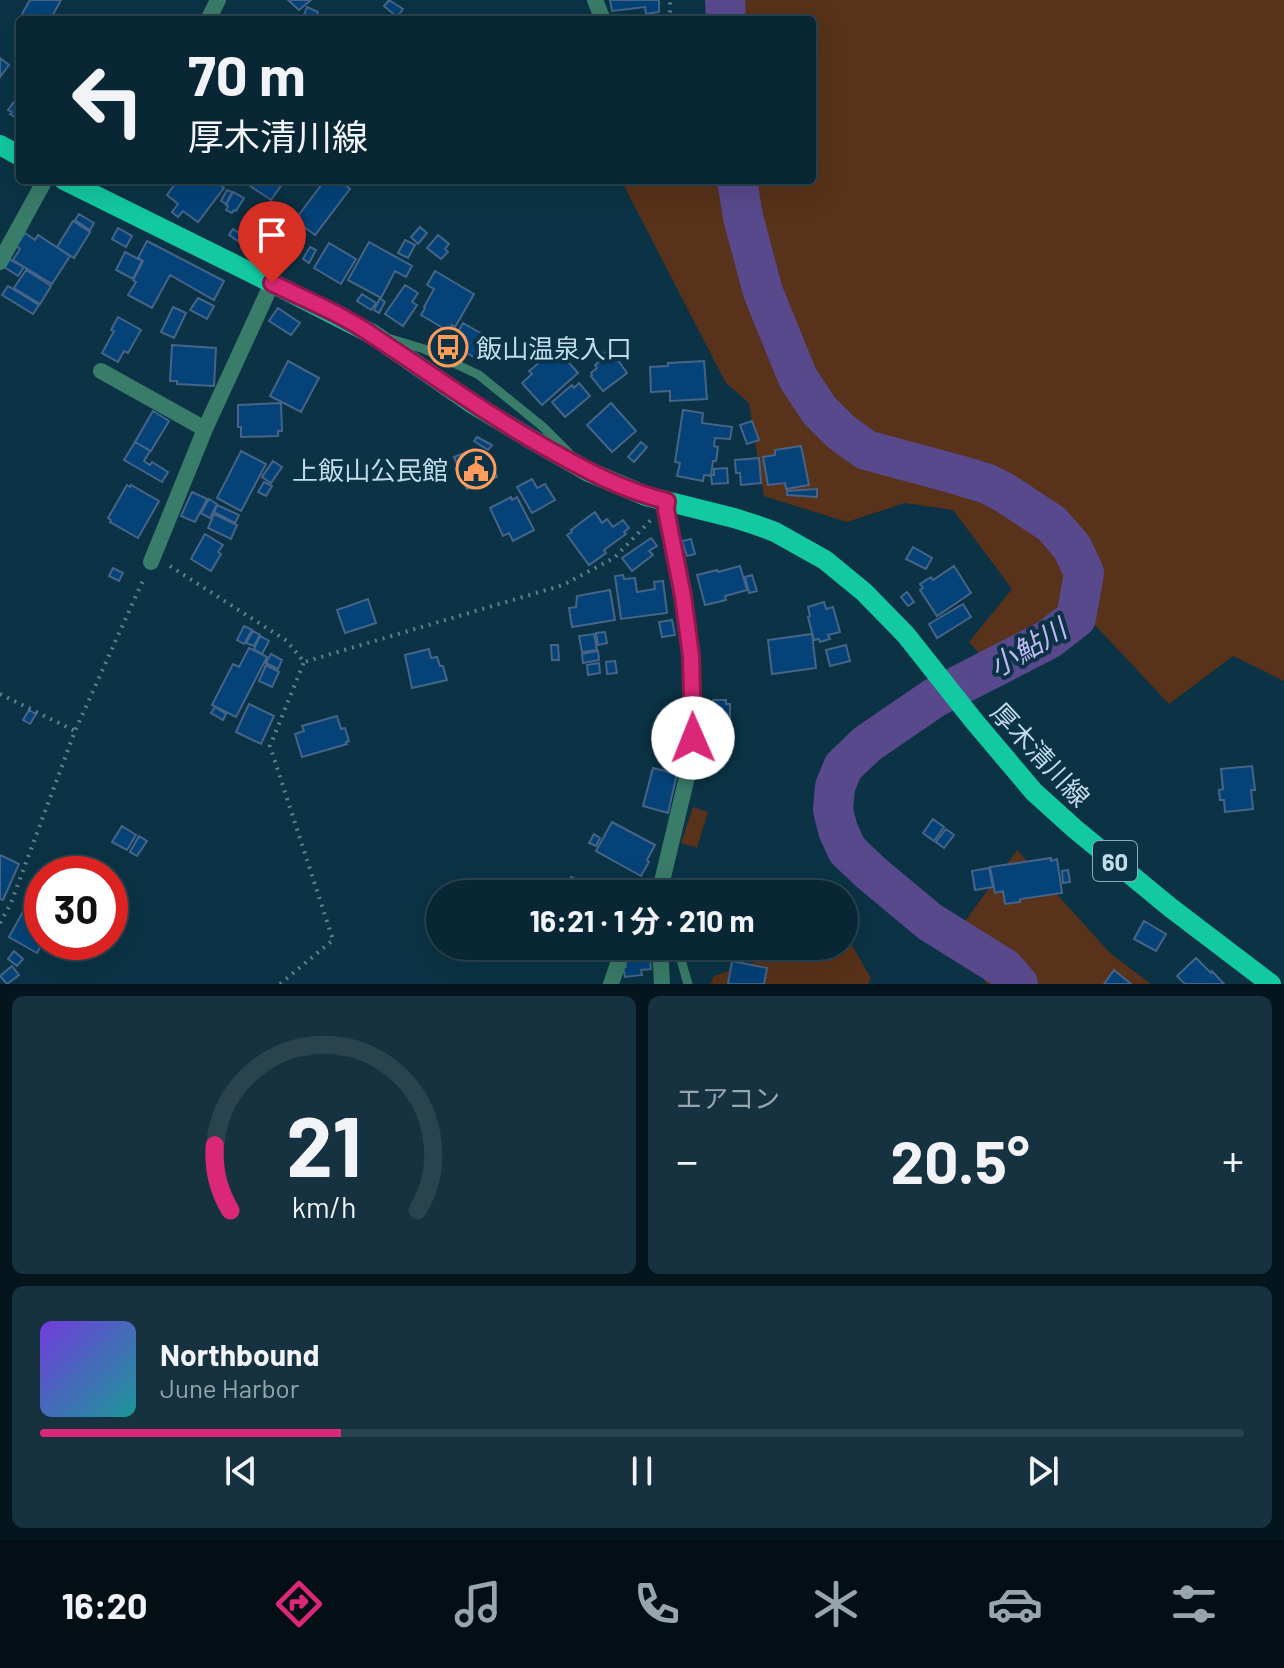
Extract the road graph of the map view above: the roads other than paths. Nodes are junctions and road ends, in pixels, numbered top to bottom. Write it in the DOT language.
graph roads {
  1 [pos="43,184"];
  2 [pos="88,185"];
  3 [pos="0,262"];
  4 [pos="272,283"];
  5 [pos="101,371"];
  6 [pos="205,429"];
  7 [pos="667,505"];
  8 [pos="152,559"];
  9 [pos="661,880"];
  10 [pos="619,960"];
  11 [pos="661,960"];
  12 [pos="681,960"];
  13 [pos="611,984"];
  14 [pos="662,984"];
  15 [pos="688,984"];
  16 [pos="1271,984"];
  1 -- 3 [label="street"];
  2 -- 4 [label="main road, 厚木清川線 / 60"];
  4 -- 6 [label="street"];
  4 -- 7 [label="main road, 厚木清川線 / 60"];
  5 -- 6 [label="street"];
  6 -- 8 [label="street"];
  7 -- 9 [label="street"];
  7 -- 16 [label="main road, 厚木清川線 / 60"];
  10 -- 13 [label="street"];
  11 -- 14 [label="street"];
  12 -- 15 [label="lane"];
}
